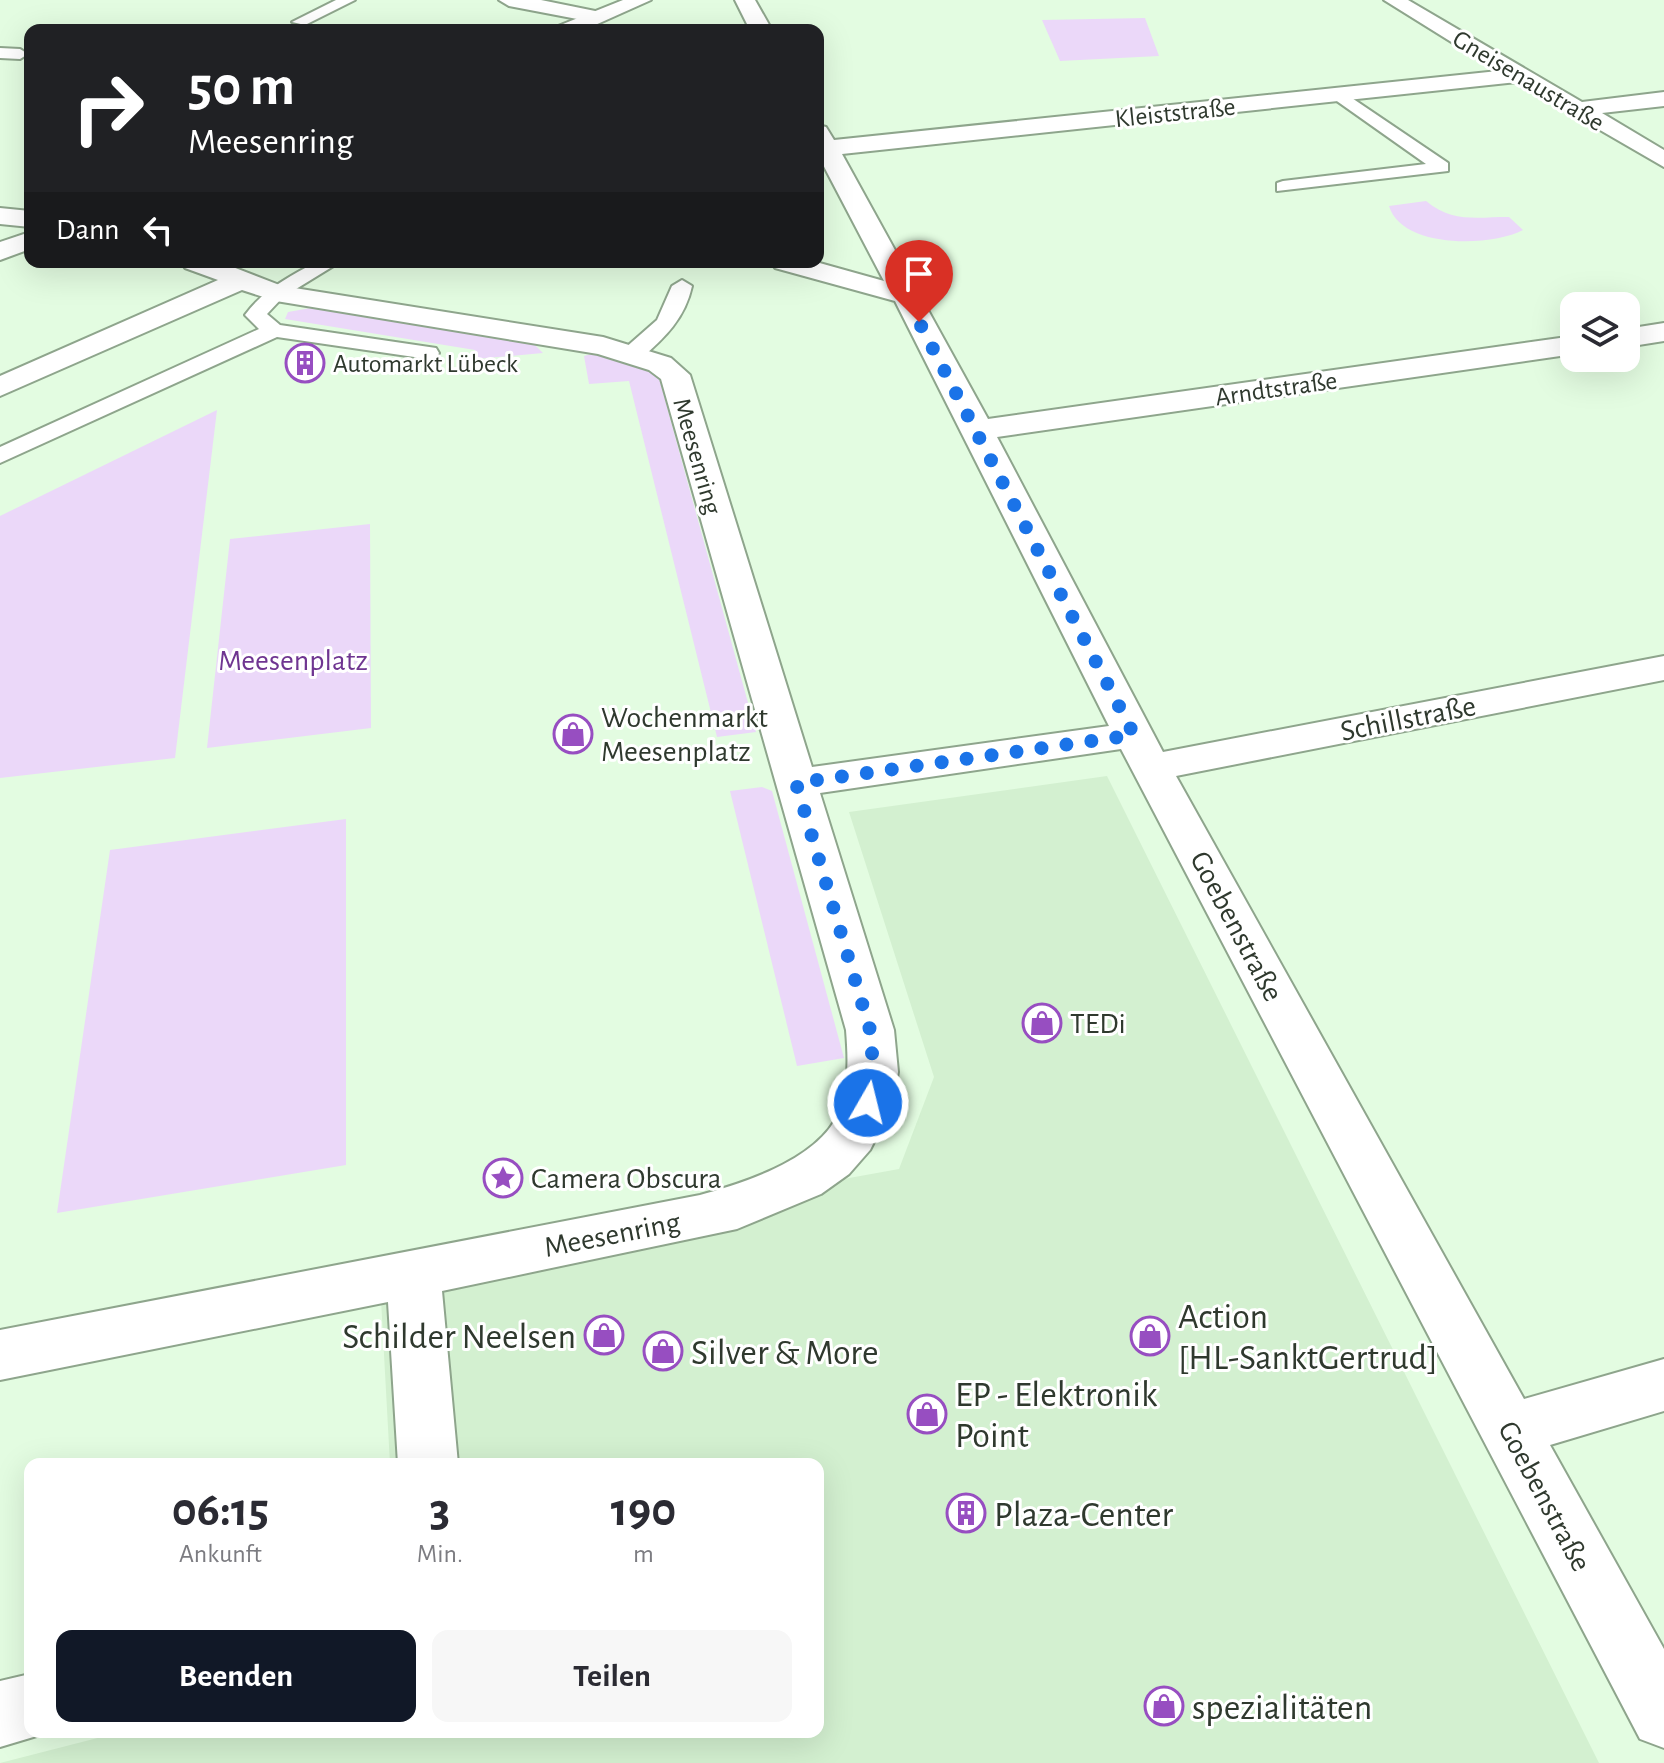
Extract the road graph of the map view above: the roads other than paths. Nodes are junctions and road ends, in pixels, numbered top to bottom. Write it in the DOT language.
graph roads {
  1 [pos="348,0"];
  2 [pos="509,0"];
  3 [pos="641,0"];
  4 [pos="745,0"];
  5 [pos="1394,0"];
  6 [pos="598,17"];
  7 [pos="300,22"];
  8 [pos="580,24"];
  9 [pos="758,24"];
  10 [pos="0,53"];
  11 [pos="20,54"];
  12 [pos="1523,75"];
  13 [pos="1340,95"];
  14 [pos="1664,99"];
  15 [pos="1580,109"];
  16 [pos="824,140"];
  17 [pos="824,142"];
  18 [pos="1664,160"];
  19 [pos="1283,187"];
  20 [pos="0,216"];
  21 [pos="24,218"];
  22 [pos="24,242"];
  23 [pos="0,252"];
  24 [pos="209,268"];
  25 [pos="320,268"];
  26 [pos="807,268"];
  27 [pos="239,281"];
  28 [pos="682,286"];
  29 [pos="276,293"];
  30 [pos="904,295"];
  31 [pos="274,330"];
  32 [pos="1664,332"];
  33 [pos="1640,336"];
  34 [pos="1560,347"];
  35 [pos="428,353"];
  36 [pos="632,354"];
  37 [pos="0,387"];
  38 [pos="978,430"];
  39 [pos="0,456"];
  40 [pos="1664,668"];
  41 [pos="1143,752"];
  42 [pos="796,783"];
  43 [pos="413,1273"];
  44 [pos="0,1355"];
  45 [pos="1664,1385"];
  46 [pos="1510,1430"];
  47 [pos="428,1458"];
  48 [pos="24,1708"];
  49 [pos="0,1714"];
  50 [pos="1664,1715"];
  1 -- 7 [label="lane"];
  2 -- 6 [label="street"];
  3 -- 6 [label="street"];
  4 -- 9 [label="street"];
  5 -- 12 [label="street, Gneisenaustraße"];
  6 -- 8 [label="street"];
  10 -- 11 [label="lane"];
  12 -- 13 [label="street, Kleiststraße"];
  12 -- 15 [label="street, Gneisenaustraße"];
  13 -- 16 [label="street, Kleiststraße"];
  13 -- 19 [label="lane"];
  14 -- 15 [label="street"];
  15 -- 18 [label="street, Gneisenaustraße"];
  17 -- 30 [label="street, Goebenstraße"];
  20 -- 21 [label="street"];
  22 -- 23 [label="street"];
  24 -- 27 [label="street, Meesenring"];
  25 -- 29 [label="lane"];
  26 -- 30 [label="street"];
  27 -- 29 [label="street, Meesenring"];
  27 -- 37 [label="street"];
  28 -- 36 [label="lane"];
  29 -- 31 [label="lane"];
  29 -- 36 [label="street, Meesenring"];
  30 -- 38 [label="street, Goebenstraße"];
  31 -- 35 [label="lane"];
  31 -- 39 [label="lane"];
  32 -- 33 [label="street"];
  34 -- 38 [label="street, Arndtstraße"];
  36 -- 42 [label="street, Meesenring"];
  38 -- 41 [label="street, Goebenstraße"];
  40 -- 41 [label="street, Schillstraße"];
  41 -- 42 [label="street"];
  41 -- 46 [label="street, Goebenstraße"];
  42 -- 43 [label="street, Meesenring"];
  43 -- 44 [label="street, Meesenring"];
  43 -- 47 [label="street"];
  45 -- 46 [label="street"];
  46 -- 50 [label="street, Goebenstraße"];
  48 -- 49 [label="street"];
}
